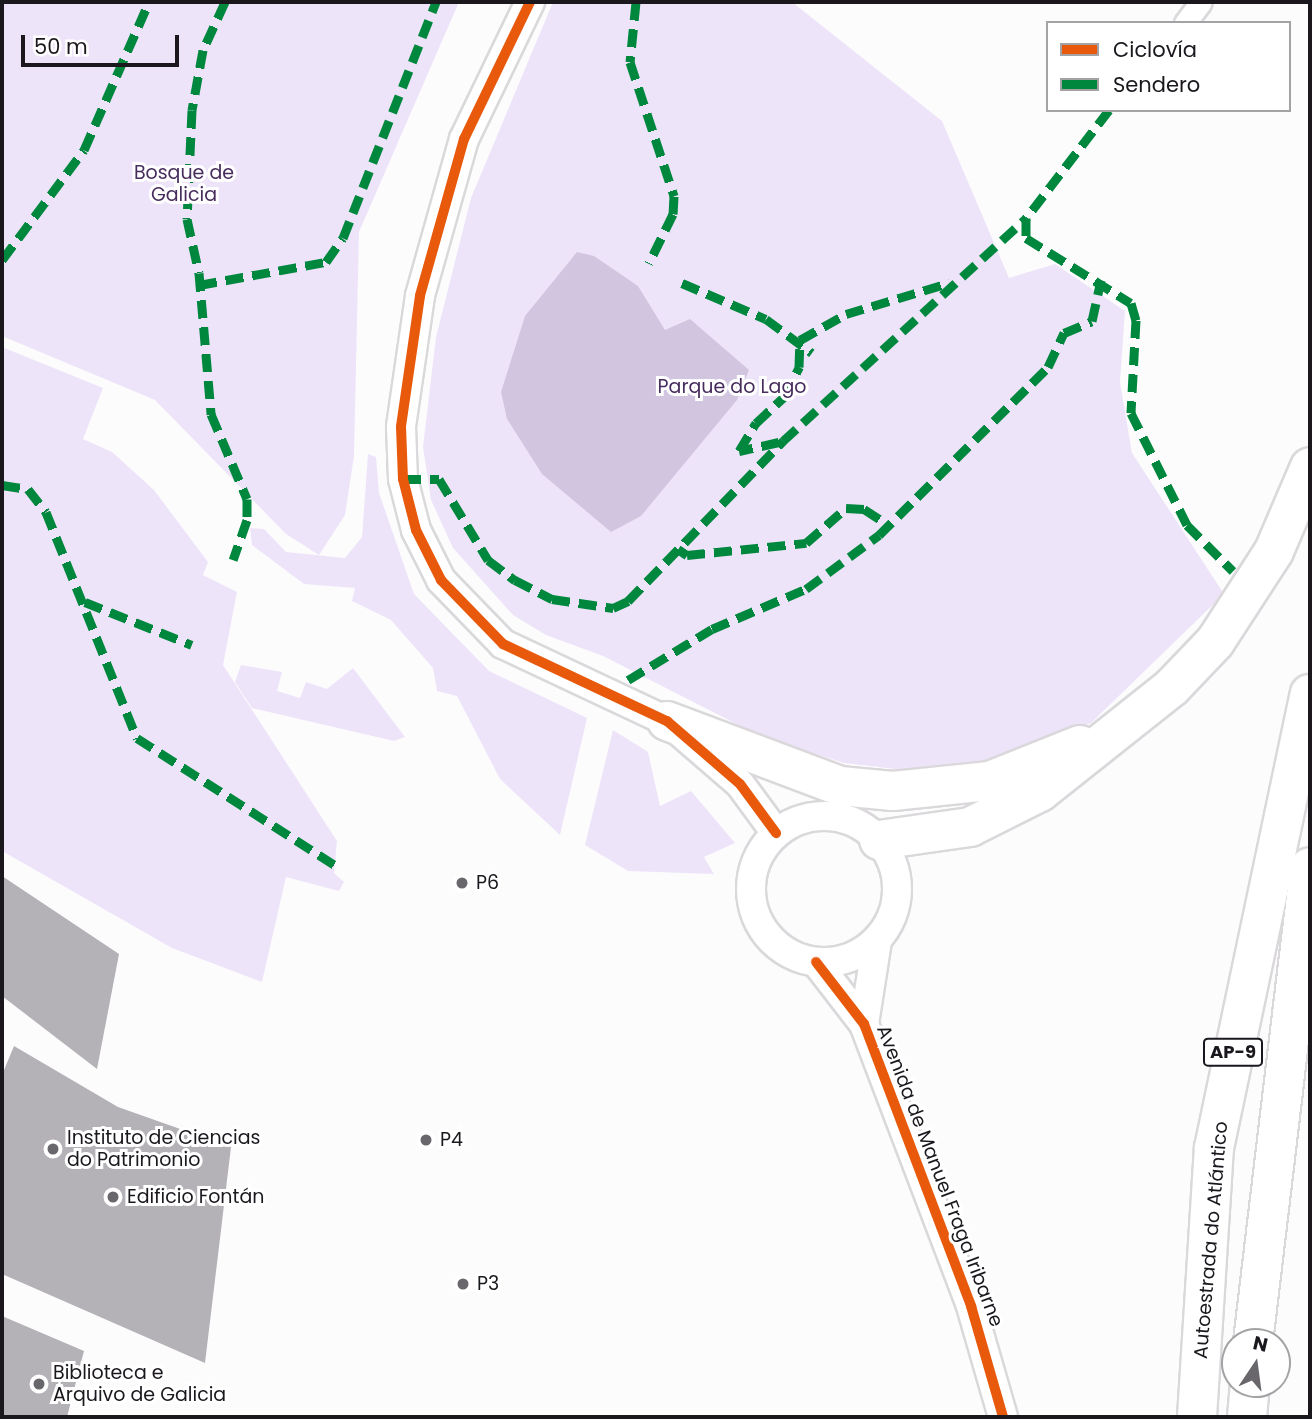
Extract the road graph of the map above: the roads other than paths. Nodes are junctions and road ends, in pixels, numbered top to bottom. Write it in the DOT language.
graph roads {
  1 [pos="530,2"];
  2 [pos="1181,2"];
  3 [pos="1201,2"];
  4 [pos="1177,21"];
  5 [pos="1187,21"];
  6 [pos="1310,467"];
  7 [pos="1310,694"];
  8 [pos="667,721"];
  9 [pos="1121,729"];
  10 [pos="776,833"];
  11 [pos="879,840"];
  12 [pos="1310,867"];
  13 [pos="877,941"];
  14 [pos="816,962"];
  15 [pos="864,1024"];
  16 [pos="1255,1328"];
  17 [pos="1249,1398"];
  18 [pos="1003,1417"];
  19 [pos="1197,1417"];
  20 [pos="1247,1417"];
  1 -- 8 [label="street"];
  2 -- 4 [label="street"];
  3 -- 5 [label="street"];
  6 -- 9 [label="highway"];
  7 -- 19 [label="highway, Autoestrada do Atlántico / AP-9"];
  8 -- 9 [label="highway"];
  8 -- 10 [label="street"];
  9 -- 11 [label="highway"];
  10 -- 11 [label="street"];
  10 -- 14 [label="street, Avenida de Manuel Fraga Iribarne"];
  11 -- 13 [label="street, Avenida de Manuel Fraga Iribarne"];
  12 -- 16 [label="highway, AP-9"];
  13 -- 14 [label="street"];
  13 -- 15 [label="street, Avenida de Manuel Fraga Iribarne"];
  14 -- 15 [label="street, Avenida de Manuel Fraga Iribarne"];
  15 -- 18 [label="street, Avenida de Manuel Fraga Iribarne"];
  17 -- 20 [label="highway"];
}
